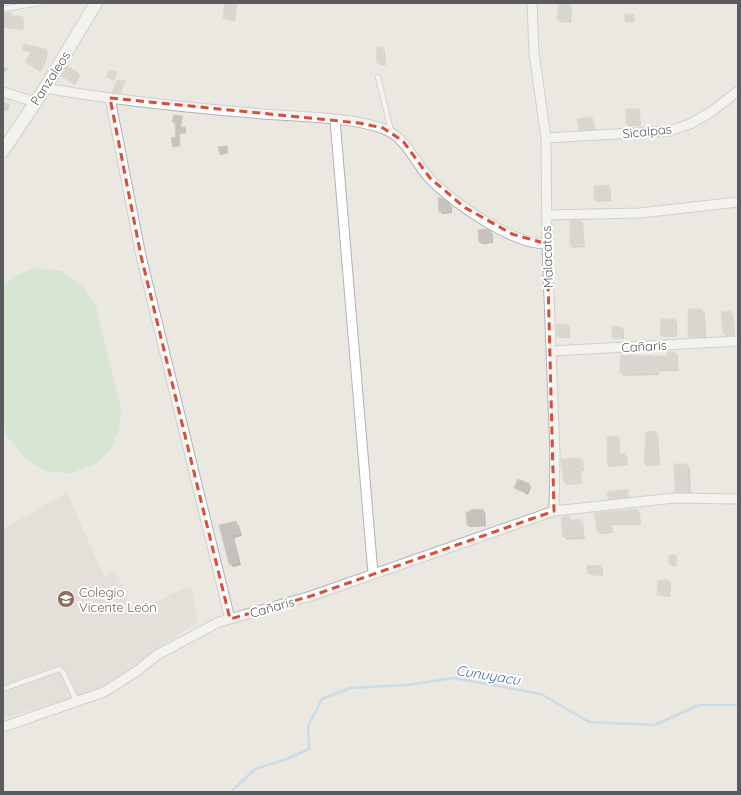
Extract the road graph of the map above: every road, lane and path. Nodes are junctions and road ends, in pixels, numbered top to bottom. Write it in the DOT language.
graph roads {
  1 [pos="40,3"];
  2 [pos="96,3"];
  3 [pos="532,3"];
  4 [pos="3,9"];
  5 [pos="378,77"];
  6 [pos="46,88"];
  7 [pos="738,91"];
  8 [pos="3,92"];
  9 [pos="110,98"];
  10 [pos="35,102"];
  11 [pos="335,120"];
  12 [pos="391,132"];
  13 [pos="546,138"];
  14 [pos="3,150"];
  15 [pos="738,202"];
  16 [pos="546,215"];
  17 [pos="547,244"];
  18 [pos="738,341"];
  19 [pos="551,351"];
  20 [pos="738,499"];
  21 [pos="554,511"];
  22 [pos="374,574"];
  23 [pos="230,619"];
  24 [pos="3,689"];
  25 [pos="77,702"];
  26 [pos="3,727"];
  1 -- 4 [label="lane"];
  2 -- 6 [label="street, Panzaleos"];
  3 -- 13 [label="street, Malacatos"];
  5 -- 12 [label="lane"];
  6 -- 9 [label="street"];
  6 -- 10 [label="street, Panzaleos"];
  7 -- 13 [label="street, Sicalpas"];
  8 -- 10 [label="street"];
  9 -- 11 [label="street"];
  9 -- 23 [label="street"];
  10 -- 14 [label="street, Panzaleos"];
  11 -- 12 [label="street"];
  11 -- 22 [label="street"];
  12 -- 17 [label="street"];
  13 -- 16 [label="street, Malacatos"];
  15 -- 16 [label="street"];
  16 -- 17 [label="street, Malacatos"];
  17 -- 19 [label="street, Malacatos"];
  18 -- 19 [label="street, Cañaris"];
  19 -- 21 [label="street, Malacatos"];
  20 -- 21 [label="street, Cañaris"];
  21 -- 22 [label="street, Cañaris"];
  22 -- 23 [label="street, Cañaris"];
  23 -- 25 [label="street, Cañaris"];
  24 -- 25 [label="lane"];
  25 -- 26 [label="street, Cañaris"];
}
